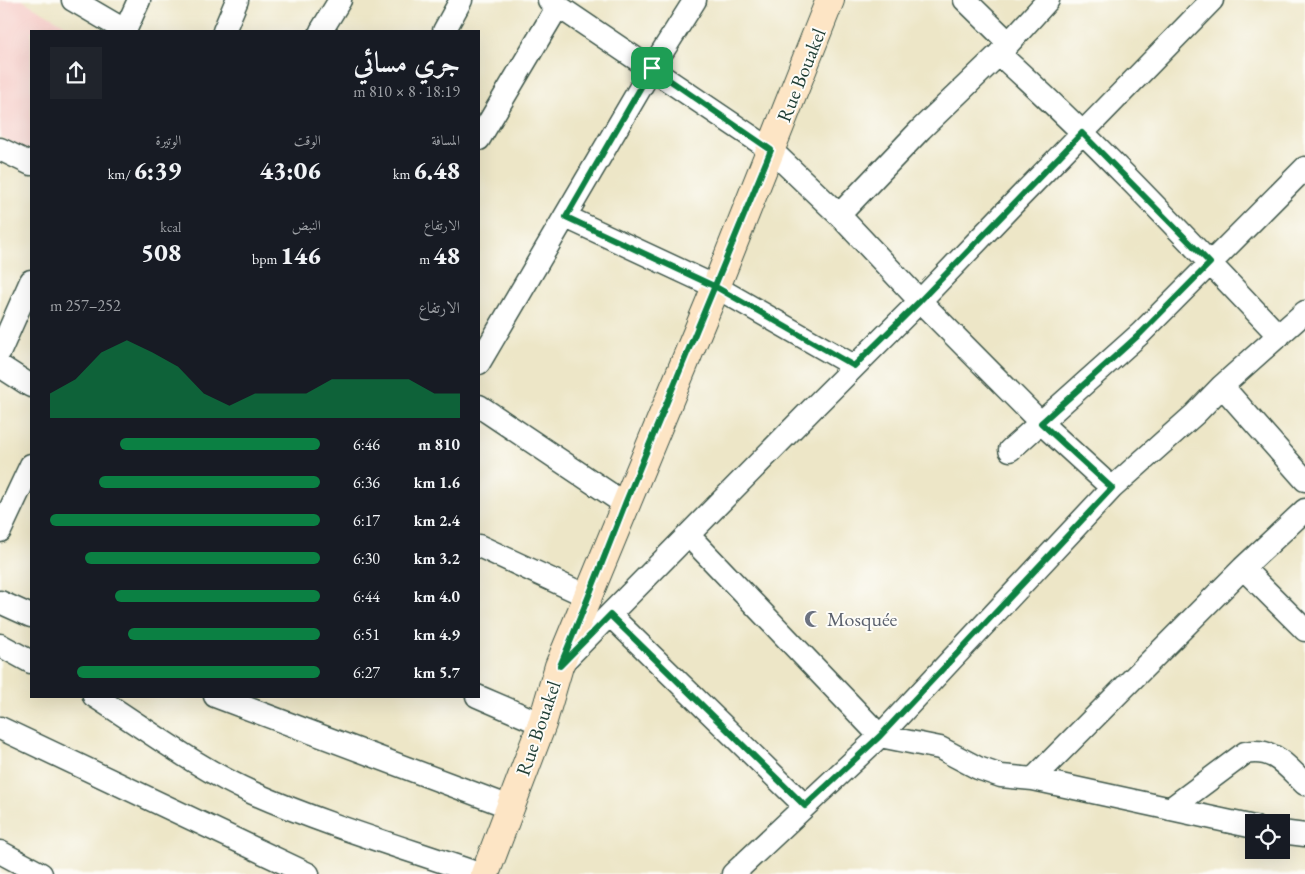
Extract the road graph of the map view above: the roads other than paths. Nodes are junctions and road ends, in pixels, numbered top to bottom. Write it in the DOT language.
graph roads {
  1 [pos="73,0"];
  2 [pos="139,0"];
  3 [pos="237,0"];
  4 [pos="340,0"];
  5 [pos="461,0"];
  6 [pos="696,0"];
  7 [pos="830,0"];
  8 [pos="965,0"];
  9 [pos="1048,0"];
  10 [pos="554,3"];
  11 [pos="1204,3"];
  12 [pos="123,30"];
  13 [pos="125,30"];
  14 [pos="224,30"];
  15 [pos="322,30"];
  16 [pos="445,30"];
  17 [pos="1004,48"];
  18 [pos="652,68"];
  19 [pos="1082,133"];
  20 [pos="480,137"];
  21 [pos="0,150"];
  22 [pos="771,150"];
  23 [pos="30,164"];
  24 [pos="1305,168"];
  25 [pos="839,215"];
  26 [pos="566,217"];
  27 [pos="1210,263"];
  28 [pos="30,283"];
  29 [pos="716,287"];
  30 [pos="920,301"];
  31 [pos="1305,312"];
  32 [pos="1279,336"];
  33 [pos="0,351"];
  34 [pos="480,361"];
  35 [pos="0,366"];
  36 [pos="854,366"];
  37 [pos="30,385"];
  38 [pos="1222,386"];
  39 [pos="480,407"];
  40 [pos="1041,423"];
  41 [pos="1010,450"];
  42 [pos="30,470"];
  43 [pos="1303,474"];
  44 [pos="1112,488"];
  45 [pos="625,504"];
  46 [pos="23,505"];
  47 [pos="1305,510"];
  48 [pos="0,532"];
  49 [pos="689,536"];
  50 [pos="480,546"];
  51 [pos="1242,568"];
  52 [pos="589,597"];
  53 [pos="0,602"];
  54 [pos="610,615"];
  55 [pos="30,616"];
  56 [pos="1305,630"];
  57 [pos="0,645"];
  58 [pos="30,661"];
  59 [pos="560,666"];
  60 [pos="480,697"];
  61 [pos="97,698"];
  62 [pos="220,698"];
  63 [pos="542,724"];
  64 [pos="0,728"];
  65 [pos="880,736"];
  66 [pos="1033,779"];
  67 [pos="1305,784"];
  68 [pos="805,806"];
  69 [pos="510,807"];
  70 [pos="1170,809"];
  71 [pos="1245,825"];
  72 [pos="1290,833"];
  73 [pos="1305,834"];
  74 [pos="0,852"];
  75 [pos="42,874"];
  76 [pos="308,874"];
  77 [pos="479,874"];
  78 [pos="485,874"];
  79 [pos="733,874"];
  1 -- 12 [label="street"];
  2 -- 13 [label="street"];
  3 -- 14 [label="street"];
  4 -- 15 [label="street"];
  5 -- 16 [label="street"];
  6 -- 18 [label="street"];
  7 -- 22 [label="main road, Rue Bouakel"];
  8 -- 17 [label="street"];
  9 -- 17 [label="street"];
  10 -- 18 [label="street"];
  10 -- 20 [label="street"];
  11 -- 19 [label="street"];
  17 -- 19 [label="street"];
  17 -- 25 [label="street"];
  18 -- 22 [label="street"];
  18 -- 26 [label="street"];
  19 -- 27 [label="street"];
  19 -- 30 [label="street"];
  21 -- 23 [label="street"];
  22 -- 25 [label="street"];
  22 -- 29 [label="main road, Rue Bouakel"];
  24 -- 27 [label="street"];
  25 -- 30 [label="street"];
  26 -- 29 [label="street"];
  26 -- 34 [label="street"];
  27 -- 32 [label="street"];
  27 -- 40 [label="street"];
  28 -- 33 [label="street"];
  29 -- 36 [label="street"];
  29 -- 45 [label="main road, Rue Bouakel"];
  30 -- 36 [label="street"];
  30 -- 40 [label="street"];
  31 -- 32 [label="street"];
  32 -- 38 [label="street"];
  35 -- 37 [label="street"];
  36 -- 49 [label="street"];
  38 -- 43 [label="street"];
  38 -- 44 [label="street"];
  39 -- 45 [label="street"];
  40 -- 41 [label="street"];
  40 -- 44 [label="street"];
  42 -- 46 [label="street"];
  44 -- 65 [label="street"];
  45 -- 52 [label="main road, Rue Bouakel"];
  46 -- 48 [label="street"];
  47 -- 51 [label="street"];
  49 -- 54 [label="street"];
  49 -- 65 [label="street"];
  50 -- 52 [label="street"];
  51 -- 56 [label="street"];
  51 -- 66 [label="street"];
  52 -- 59 [label="main road, Rue Bouakel"];
  53 -- 55 [label="street"];
  54 -- 59 [label="street"];
  54 -- 68 [label="street"];
  57 -- 58 [label="street"];
  59 -- 63 [label="main road, Rue Bouakel"];
  60 -- 63 [label="street"];
  61 -- 77 [label="street"];
  62 -- 69 [label="street"];
  63 -- 69 [label="main road, Rue Bouakel"];
  64 -- 76 [label="street"];
  65 -- 66 [label="street"];
  65 -- 68 [label="street"];
  66 -- 70 [label="street"];
  67 -- 70 [label="street"];
  68 -- 79 [label="street"];
  69 -- 78 [label="main road, Rue Bouakel"];
  70 -- 71 [label="street"];
  72 -- 73 [label="street"];
  74 -- 75 [label="street"];
}
